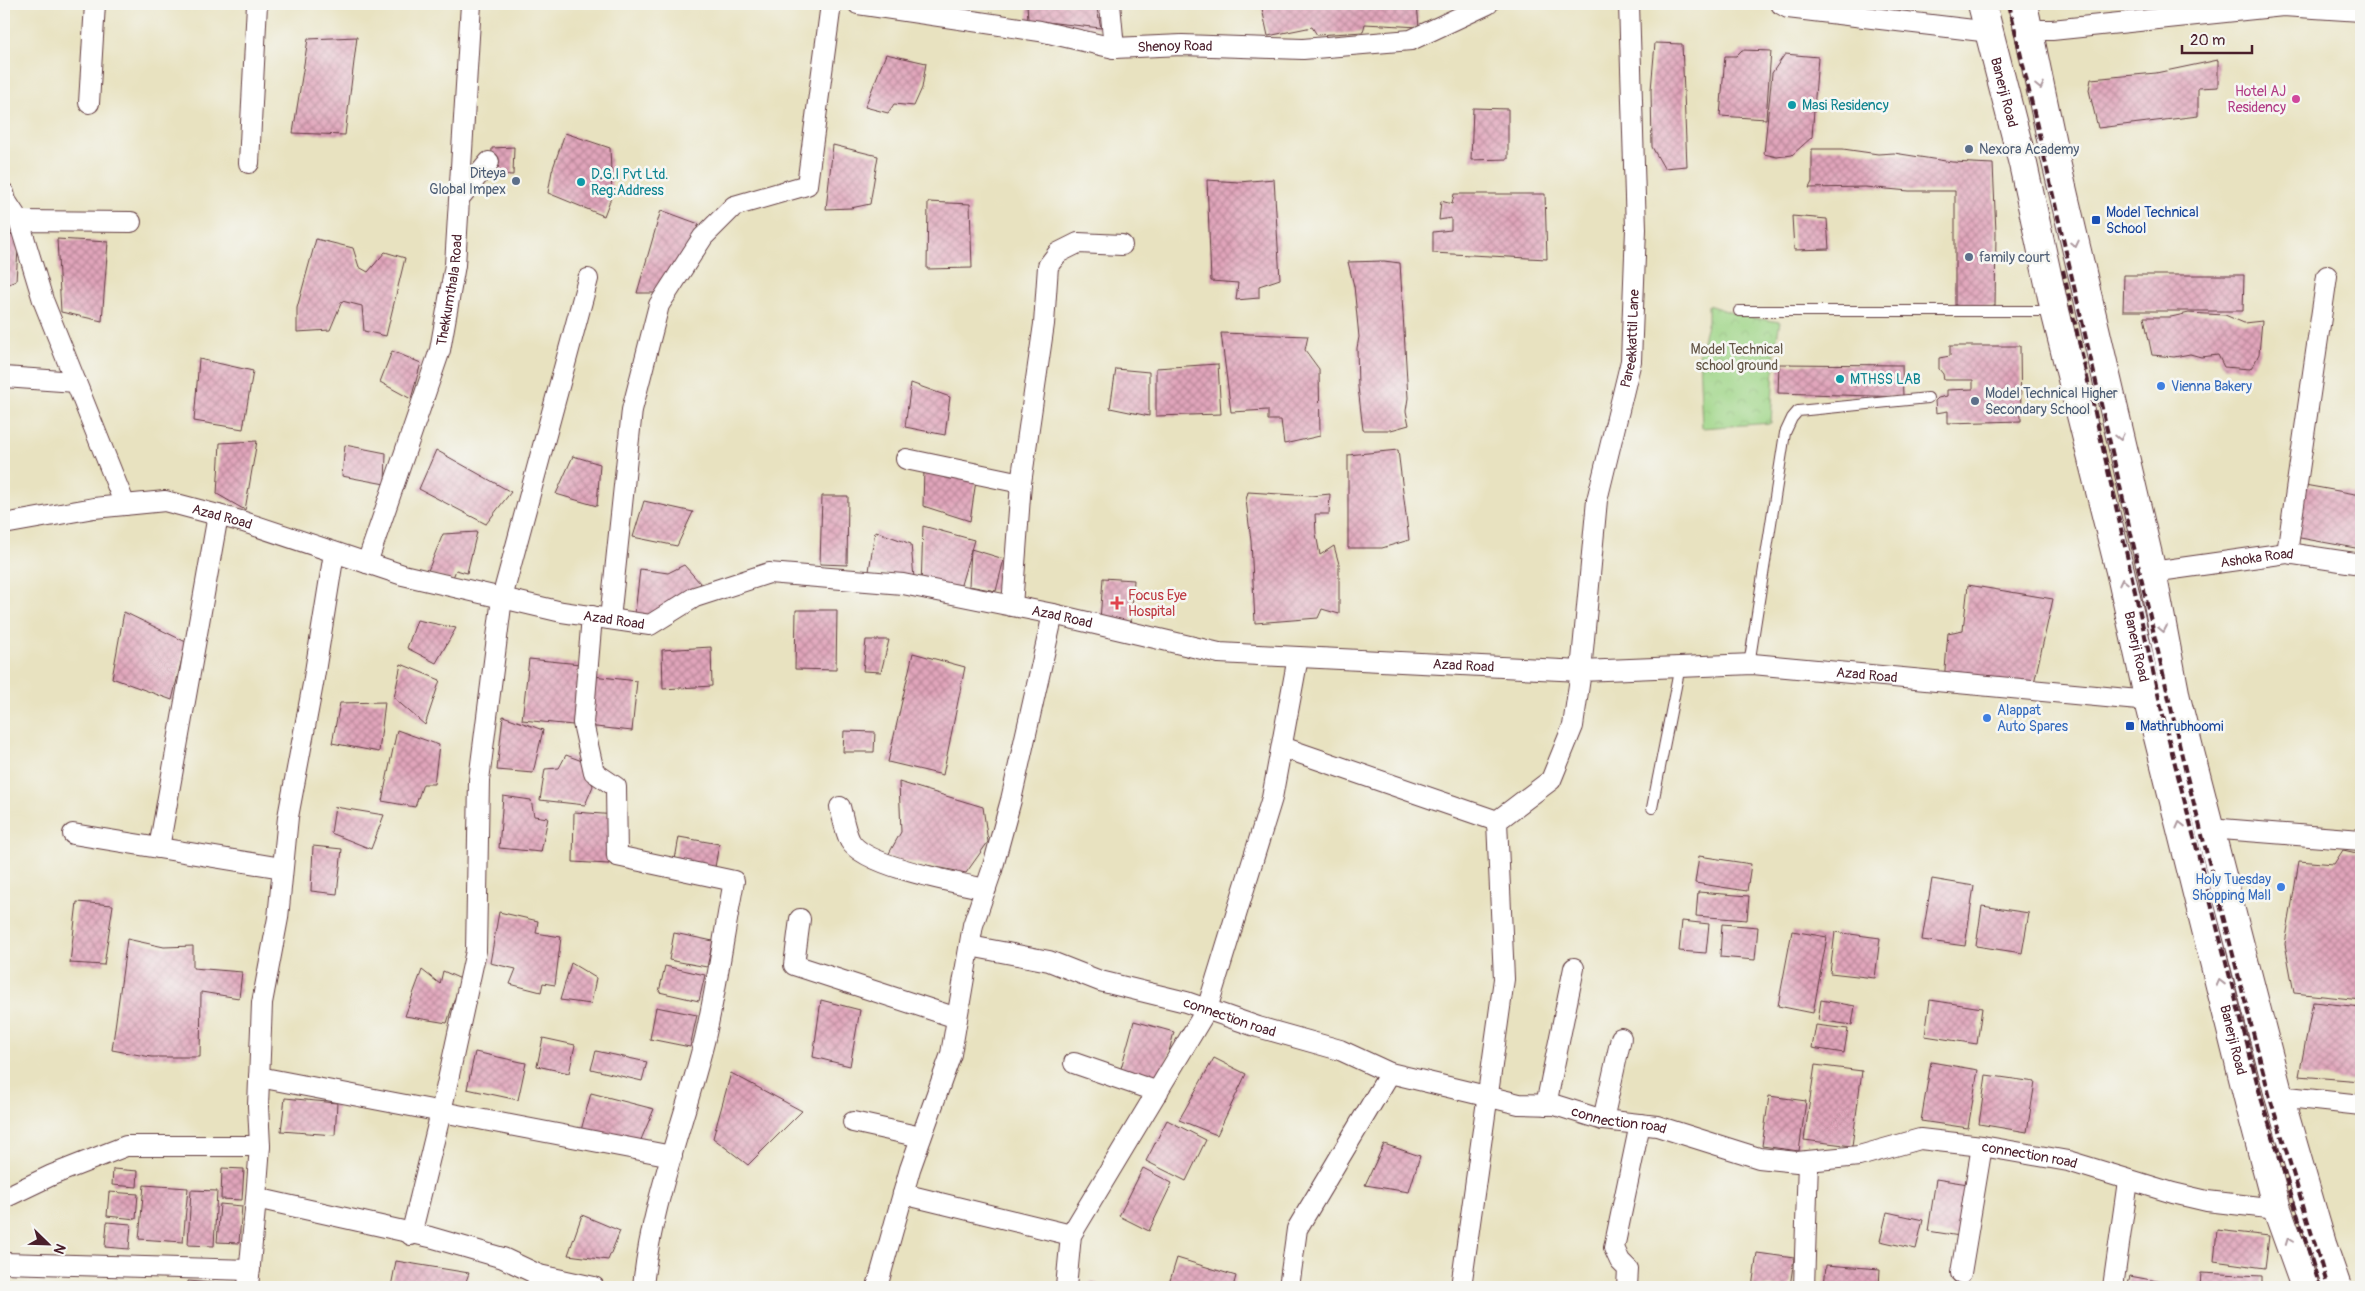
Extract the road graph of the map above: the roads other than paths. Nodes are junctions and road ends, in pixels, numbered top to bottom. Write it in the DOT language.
graph roads {
  1 [pos="95,4"];
  2 [pos="257,4"];
  3 [pos="471,4"];
  4 [pos="831,4"];
  5 [pos="858,4"];
  6 [pos="1110,4"];
  7 [pos="1488,4"];
  8 [pos="1629,4"];
  9 [pos="1781,4"];
  10 [pos="1982,4"];
  11 [pos="2316,6"];
  12 [pos="2361,11"];
  13 [pos="2026,16"];
  14 [pos="1990,32"];
  15 [pos="1114,48"];
  16 [pos="2033,54"];
  17 [pos="1997,61"];
  18 [pos="89,103"];
  19 [pos="489,162"];
  20 [pos="249,163"];
  21 [pos="4,193"];
  22 [pos="460,196"];
  23 [pos="19,221"];
  24 [pos="131,222"];
  25 [pos="1122,244"];
  26 [pos="2327,276"];
  27 [pos="588,279"];
  28 [pos="1739,311"];
  29 [pos="2055,311"];
  30 [pos="4,377"];
  31 [pos="76,382"];
  32 [pos="1928,398"];
  33 [pos="906,459"];
  34 [pos="1021,484"];
  35 [pos="125,505"];
  36 [pos="218,515"];
  37 [pos="4,524"];
  38 [pos="334,553"];
  39 [pos="2287,553"];
  40 [pos="366,563"];
  41 [pos="2361,564"];
  42 [pos="2152,572"];
  43 [pos="502,598"];
  44 [pos="1012,606"];
  45 [pos="1053,614"];
  46 [pos="601,617"];
  47 [pos="1298,657"];
  48 [pos="1749,664"];
  49 [pos="1680,666"];
  50 [pos="1581,670"];
  51 [pos="2176,698"];
  52 [pos="2149,701"];
  53 [pos="1282,747"];
  54 [pos="840,807"];
  55 [pos="1652,808"];
  56 [pos="1497,821"];
  57 [pos="2210,828"];
  58 [pos="73,834"];
  59 [pos="2361,840"];
  60 [pos="159,848"];
  61 [pos="282,868"];
  62 [pos="986,889"];
  63 [pos="800,919"];
  64 [pos="970,946"];
  65 [pos="1574,968"];
  66 [pos="1207,1010"];
  67 [pos="957,1018"];
  68 [pos="1621,1038"];
  69 [pos="1074,1063"];
  70 [pos="1390,1072"];
  71 [pos="259,1077"];
  72 [pos="1158,1092"];
  73 [pos="2278,1096"];
  74 [pos="1488,1097"];
  75 [pos="1546,1105"];
  76 [pos="2361,1105"];
  77 [pos="441,1112"];
  78 [pos="1603,1120"];
  79 [pos="853,1122"];
  80 [pos="1640,1124"];
  81 [pos="921,1138"];
  82 [pos="260,1146"];
  83 [pos="1982,1146"];
  84 [pos="672,1156"];
  85 [pos="1808,1161"];
  86 [pos="2128,1181"];
  87 [pos="903,1194"];
  88 [pos="4,1198"];
  89 [pos="256,1198"];
  90 [pos="2277,1209"];
  91 [pos="411,1235"];
  92 [pos="1071,1235"];
  93 [pos="4,1263"];
  94 [pos="1961,1273"];
  95 [pos="249,1278"];
  96 [pos="538,1281"];
  97 [pos="594,1287"];
  98 [pos="644,1287"];
  99 [pos="877,1287"];
  100 [pos="1066,1287"];
  101 [pos="1289,1287"];
  102 [pos="1461,1287"];
  103 [pos="1627,1287"];
  104 [pos="1804,1287"];
  105 [pos="2113,1287"];
  106 [pos="2305,1287"];
  107 [pos="2337,1287"];
  1 -- 18 [label="street"];
  2 -- 20 [label="street"];
  3 -- 22 [label="street, Thekkumthala Road"];
  4 -- 46 [label="street"];
  5 -- 15 [label="street, Shenoy Road"];
  6 -- 15 [label="street"];
  7 -- 15 [label="street, Shenoy Road"];
  8 -- 50 [label="street, Pareekkattil Lane"];
  9 -- 14 [label="street"];
  10 -- 14 [label="main road, Banerji Road"];
  11 -- 12 [label="street"];
  11 -- 13 [label="street"];
  13 -- 14 [label="main road"];
  13 -- 16 [label="main road, Banerji Road"];
  14 -- 17 [label="main road, Banerji Road"];
  16 -- 17 [label="main road"];
  16 -- 42 [label="main road, Banerji Road, one-way"];
  17 -- 29 [label="main road, Banerji Road"];
  19 -- 22 [label="street"];
  21 -- 23 [label="street"];
  22 -- 40 [label="street, Thekkumthala Road"];
  23 -- 24 [label="street"];
  23 -- 31 [label="street"];
  25 -- 34 [label="street"];
  26 -- 39 [label="street"];
  27 -- 43 [label="street"];
  28 -- 29 [label="lane"];
  52 -- 29 [label="main road, Banerji Road, one-way"];
  30 -- 31 [label="street"];
  31 -- 35 [label="street"];
  32 -- 48 [label="lane"];
  33 -- 34 [label="street"];
  34 -- 44 [label="street"];
  35 -- 36 [label="street, Azad Road"];
  35 -- 37 [label="street, Azad Road"];
  36 -- 38 [label="street, Azad Road"];
  36 -- 60 [label="street"];
  38 -- 40 [label="street, Azad Road"];
  38 -- 61 [label="street"];
  39 -- 41 [label="street, Ashoka Road"];
  39 -- 42 [label="street, Ashoka Road"];
  40 -- 43 [label="street, Azad Road"];
  42 -- 51 [label="main road, Banerji Road, one-way"];
  43 -- 46 [label="street, Azad Road"];
  43 -- 77 [label="street"];
  44 -- 45 [label="street, Azad Road"];
  44 -- 46 [label="street, Azad Road"];
  45 -- 47 [label="street, Azad Road"];
  45 -- 62 [label="street"];
  46 -- 84 [label="street"];
  47 -- 50 [label="street, Azad Road"];
  47 -- 53 [label="street"];
  48 -- 49 [label="street, Azad Road"];
  48 -- 52 [label="street, Azad Road"];
  49 -- 50 [label="street, Azad Road"];
  49 -- 55 [label="lane"];
  50 -- 56 [label="street, Pareekkattil Lane"];
  51 -- 52 [label="street, Azad Road"];
  51 -- 57 [label="main road, Banerji Road"];
  90 -- 52 [label="main road, Banerji Road, one-way"];
  53 -- 56 [label="street"];
  53 -- 66 [label="street"];
  54 -- 62 [label="street"];
  56 -- 74 [label="street"];
  57 -- 59 [label="street"];
  57 -- 73 [label="main road, Banerji Road"];
  58 -- 60 [label="street"];
  60 -- 61 [label="street"];
  61 -- 71 [label="street"];
  62 -- 64 [label="street"];
  63 -- 67 [label="street"];
  64 -- 66 [label="street, connection road"];
  64 -- 67 [label="street"];
  65 -- 75 [label="street"];
  66 -- 70 [label="street, connection road"];
  66 -- 72 [label="street"];
  67 -- 81 [label="street"];
  68 -- 78 [label="street"];
  69 -- 72 [label="street"];
  70 -- 74 [label="street, connection road"];
  70 -- 101 [label="street"];
  71 -- 77 [label="street"];
  71 -- 82 [label="street"];
  72 -- 92 [label="street"];
  73 -- 76 [label="street"];
  73 -- 107 [label="main road, Banerji Road"];
  74 -- 75 [label="street, connection road"];
  74 -- 102 [label="street"];
  75 -- 78 [label="street, connection road"];
  77 -- 84 [label="street"];
  77 -- 91 [label="street"];
  78 -- 80 [label="street, connection road"];
  79 -- 81 [label="street"];
  80 -- 85 [label="street, connection road"];
  80 -- 103 [label="street"];
  81 -- 87 [label="street"];
  82 -- 88 [label="street"];
  82 -- 89 [label="street"];
  83 -- 85 [label="street, connection road"];
  83 -- 86 [label="street, connection road"];
  83 -- 94 [label="street"];
  84 -- 98 [label="street"];
  85 -- 104 [label="street"];
  86 -- 90 [label="street, connection road"];
  86 -- 105 [label="street"];
  87 -- 92 [label="street"];
  87 -- 99 [label="street"];
  89 -- 91 [label="street"];
  89 -- 95 [label="street"];
  106 -- 90 [label="main road, Banerji Road, one-way"];
  91 -- 96 [label="street"];
  92 -- 100 [label="street"];
  93 -- 95 [label="street"];
  96 -- 97 [label="street"];
}
